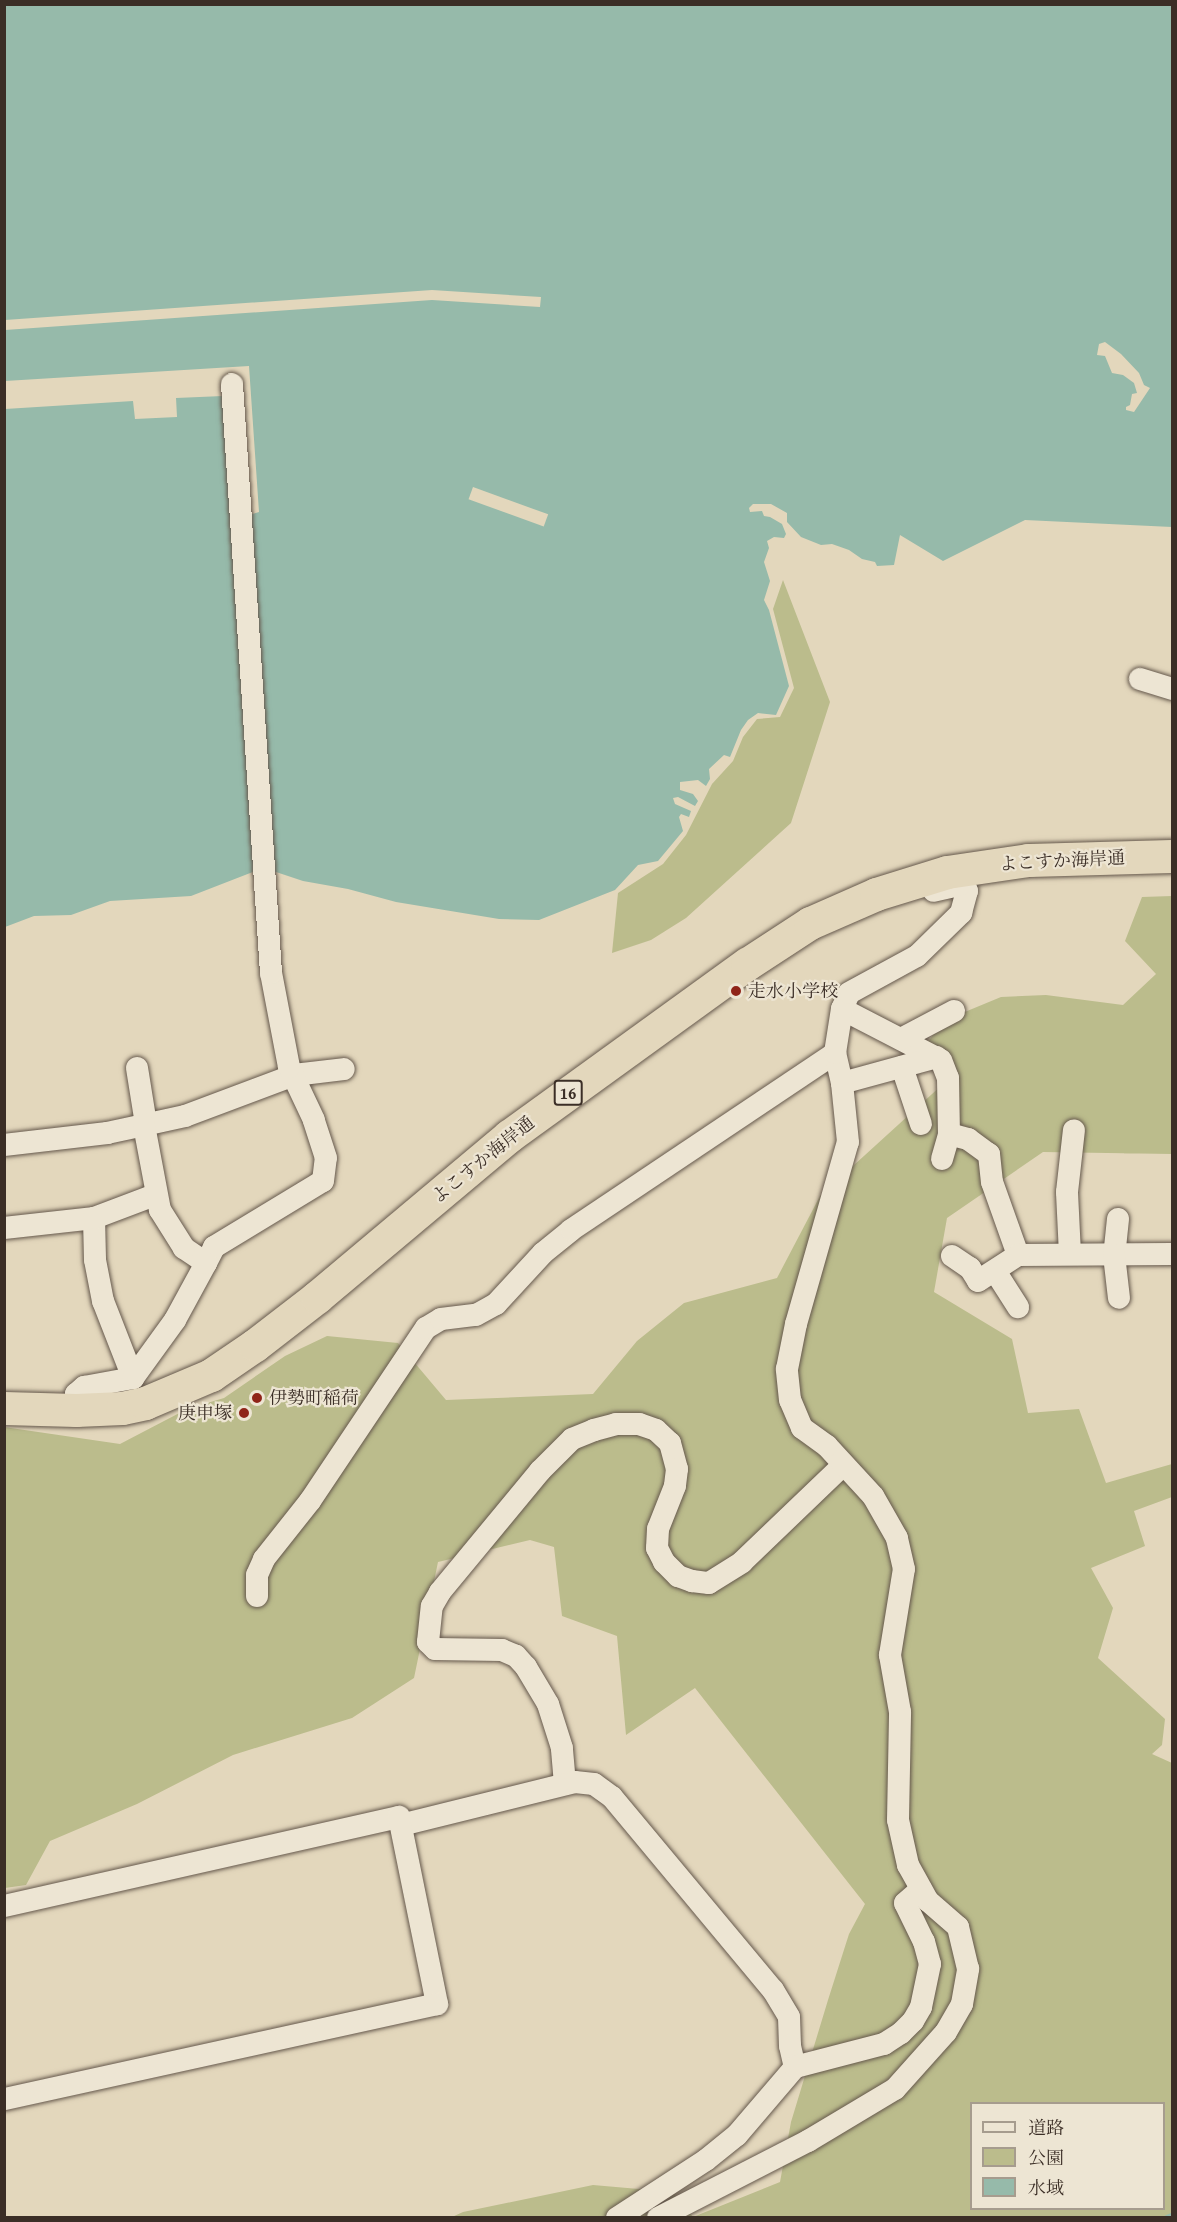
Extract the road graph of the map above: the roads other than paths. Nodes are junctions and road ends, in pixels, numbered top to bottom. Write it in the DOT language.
graph roads {
  1 [pos="232,384"];
  2 [pos="1140,679"];
  3 [pos="1173,689"];
  4 [pos="1173,856"];
  5 [pos="810,923"];
  6 [pos="842,1009"];
  7 [pos="954,1011"];
  8 [pos="901,1039"];
  9 [pos="836,1053"];
  10 [pos="937,1057"];
  11 [pos="902,1067"];
  12 [pos="137,1068"];
  13 [pos="344,1069"];
  14 [pos="294,1075"];
  15 [pos="842,1083"];
  16 [pos="921,1124"];
  17 [pos="145,1125"];
  18 [pos="1074,1130"];
  19 [pos="949,1134"];
  20 [pos="4,1145"];
  21 [pos="942,1159"];
  22 [pos="155,1195"];
  23 [pos="94,1218"];
  24 [pos="1118,1219"];
  25 [pos="4,1228"];
  26 [pos="1172,1252"];
  27 [pos="1070,1254"];
  28 [pos="1018,1255"];
  29 [pos="1114,1255"];
  30 [pos="952,1256"];
  31 [pos="206,1263"];
  32 [pos="995,1271"];
  33 [pos="1119,1298"];
  34 [pos="1017,1307"];
  35 [pos="133,1378"];
  36 [pos="4,1408"];
  37 [pos="76,1410"];
  38 [pos="843,1464"];
  39 [pos="256,1596"];
  40 [pos="565,1784"];
  41 [pos="401,1825"];
  42 [pos="921,1889"];
  43 [pos="4,1906"];
  44 [pos="795,2067"];
  45 [pos="4,2099"];
  46 [pos="617,2217"];
  47 [pos="658,2217"];
  1 -- 14 [label="street"];
  2 -- 3 [label="street"];
  4 -- 5 [label="highway, よこすか海岸通 / 16"];
  5 -- 6 [label="street"];
  5 -- 37 [label="highway, よこすか海岸通 / 16"];
  6 -- 8 [label="street"];
  6 -- 9 [label="street"];
  7 -- 8 [label="street"];
  8 -- 10 [label="street"];
  9 -- 15 [label="street"];
  9 -- 39 [label="street"];
  10 -- 11 [label="street"];
  10 -- 19 [label="street"];
  11 -- 15 [label="street"];
  11 -- 16 [label="street"];
  12 -- 17 [label="street"];
  13 -- 14 [label="street"];
  14 -- 17 [label="street"];
  14 -- 31 [label="street"];
  15 -- 38 [label="street"];
  17 -- 20 [label="street"];
  17 -- 22 [label="street"];
  18 -- 27 [label="street"];
  19 -- 21 [label="street"];
  19 -- 28 [label="street"];
  22 -- 23 [label="street"];
  22 -- 31 [label="street"];
  23 -- 25 [label="street"];
  23 -- 35 [label="street"];
  24 -- 29 [label="street"];
  26 -- 29 [label="street"];
  27 -- 28 [label="street"];
  27 -- 29 [label="street"];
  28 -- 32 [label="street"];
  29 -- 33 [label="street"];
  30 -- 32 [label="street"];
  31 -- 35 [label="street"];
  32 -- 34 [label="street"];
  35 -- 37 [label="street"];
  36 -- 37 [label="highway, よこすか海岸通 / 16"];
  38 -- 40 [label="street"];
  38 -- 42 [label="street"];
  40 -- 41 [label="street"];
  40 -- 44 [label="street"];
  41 -- 43 [label="street"];
  41 -- 45 [label="street"];
  42 -- 44 [label="street"];
  42 -- 47 [label="street"];
  44 -- 46 [label="street"];
}
